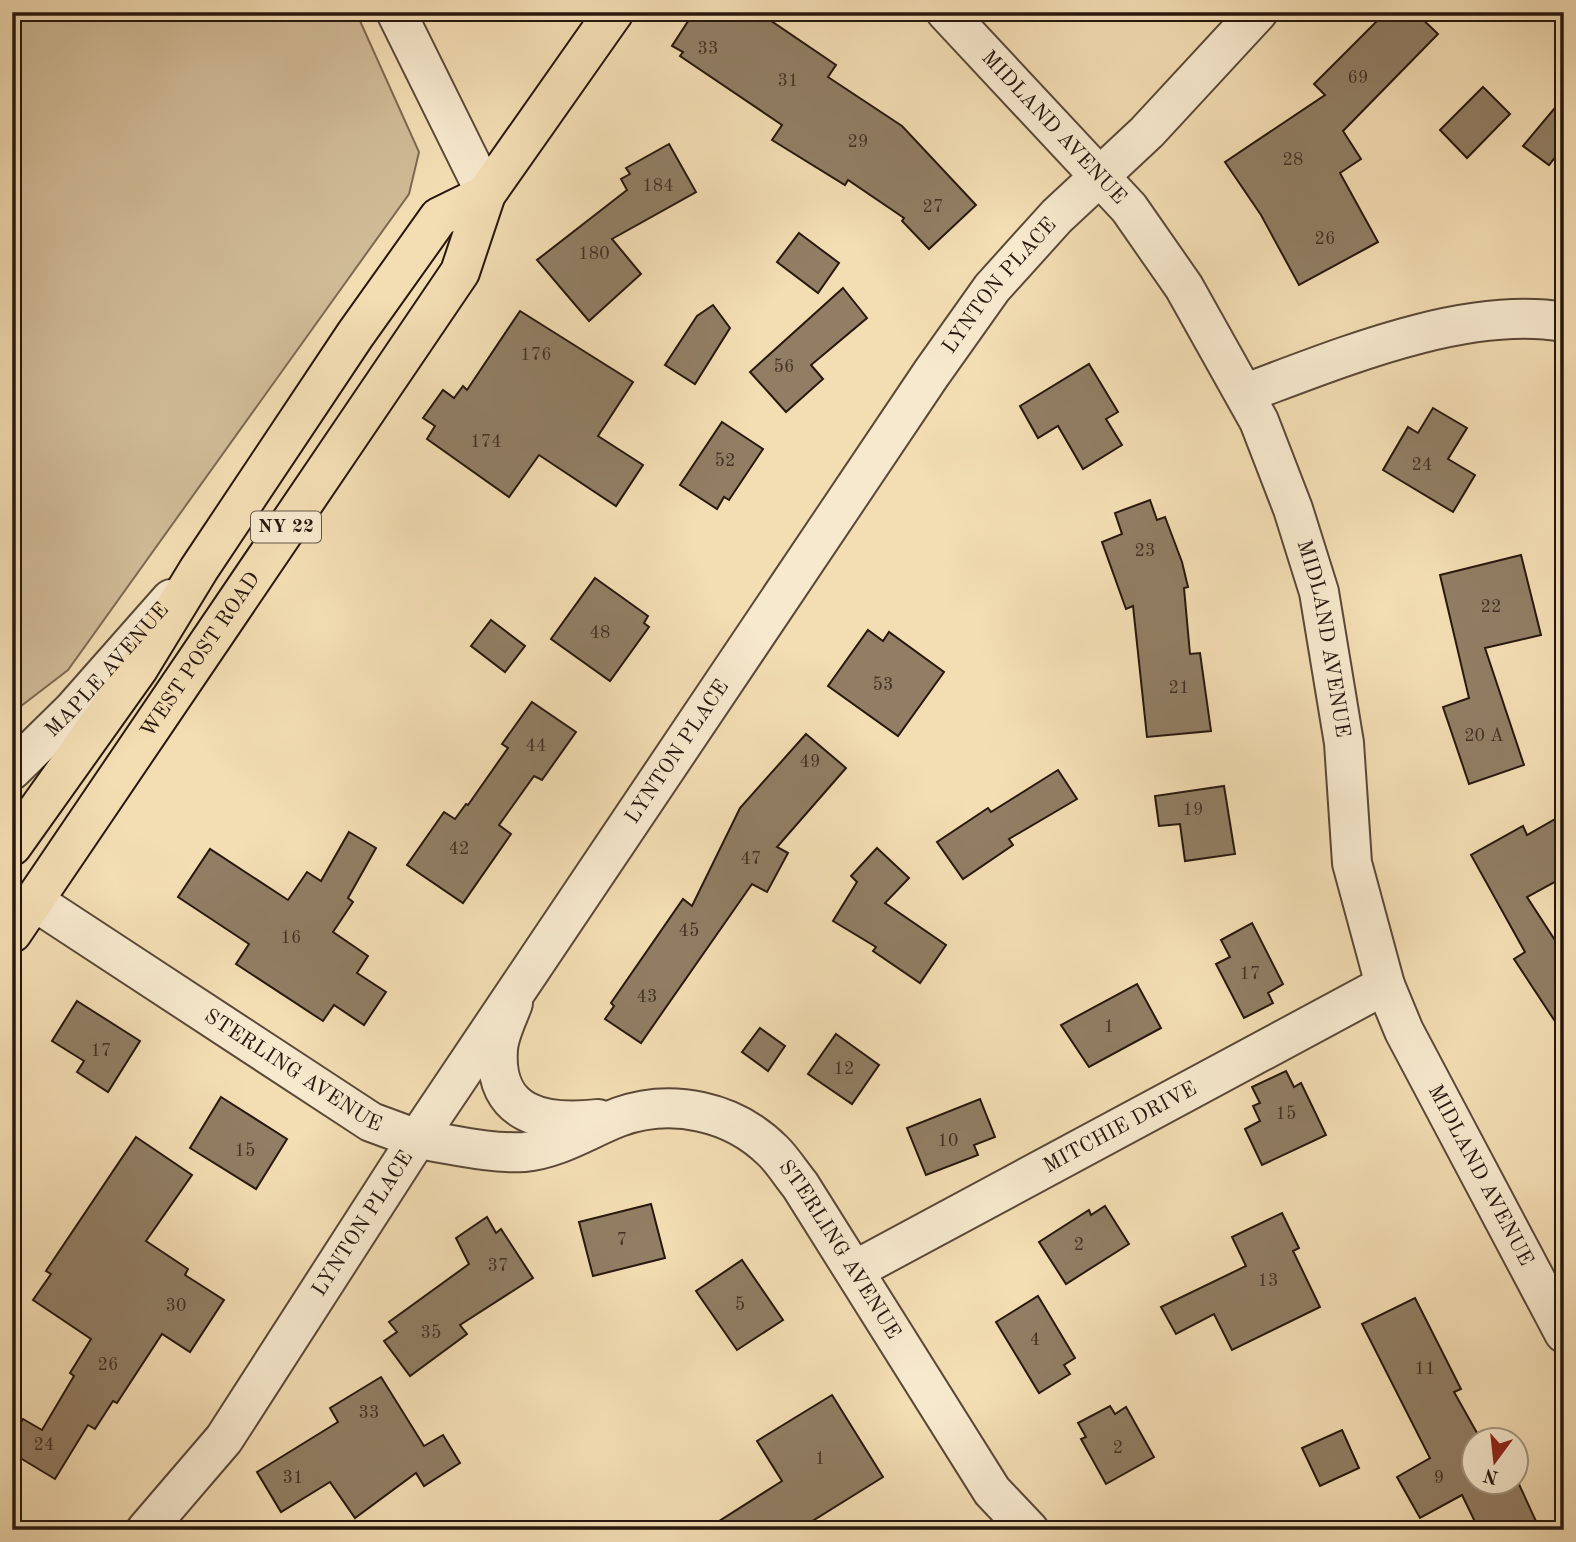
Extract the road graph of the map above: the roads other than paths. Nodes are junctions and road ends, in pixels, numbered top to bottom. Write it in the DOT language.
graph roads {
  1 [pos="396,12"];
  2 [pos="614,12"];
  3 [pos="946,12"];
  4 [pos="1258,12"];
  5 [pos="1100,176"];
  6 [pos="486,194"];
  7 [pos="1564,322"];
  8 [pos="1246,393"];
  9 [pos="199,569"];
  10 [pos="47,735"];
  11 [pos="12,749"];
  12 [pos="12,770"];
  13 [pos="12,846"];
  14 [pos="23,906"];
  15 [pos="12,933"];
  16 [pos="1385,985"];
  17 [pos="516,994"];
  18 [pos="621,1117"];
  19 [pos="417,1139"];
  20 [pos="855,1270"];
  21 [pos="1564,1333"];
  22 [pos="992,1491"];
  23 [pos="146,1530"];
  24 [pos="991,1530"];
  25 [pos="1029,1530"];
  1 -- 6 [label="street"];
  2 -- 6 [label="main road, WEST POST ROAD / NY 22"];
  3 -- 5 [label="street, MIDLAND AVENUE"];
  4 -- 5 [label="street, LYNTON PLACE"];
  5 -- 8 [label="street, MIDLAND AVENUE"];
  5 -- 17 [label="street, LYNTON PLACE"];
  6 -- 9 [label="main road, WEST POST ROAD / NY 22"];
  6 -- 14 [label="main road, WEST POST ROAD / NY 22"];
  7 -- 8 [label="street"];
  8 -- 16 [label="street, MIDLAND AVENUE"];
  9 -- 10 [label="street, MAPLE AVENUE"];
  9 -- 13 [label="main road, WEST POST ROAD / NY 22"];
  10 -- 11 [label="street"];
  10 -- 12 [label="street, MAPLE AVENUE"];
  14 -- 15 [label="main road, WEST POST ROAD / NY 22"];
  14 -- 19 [label="street, STERLING AVENUE"];
  16 -- 20 [label="street, MITCHIE DRIVE"];
  16 -- 21 [label="street, MIDLAND AVENUE"];
  17 -- 18 [label="street, STERLING AVENUE"];
  17 -- 19 [label="street, LYNTON PLACE"];
  18 -- 19 [label="street, STERLING AVENUE"];
  18 -- 20 [label="street, STERLING AVENUE"];
  19 -- 23 [label="street, LYNTON PLACE"];
  20 -- 22 [label="street, STERLING AVENUE"];
  22 -- 24 [label="street"];
  22 -- 25 [label="street, STERLING AVENUE"];
}
